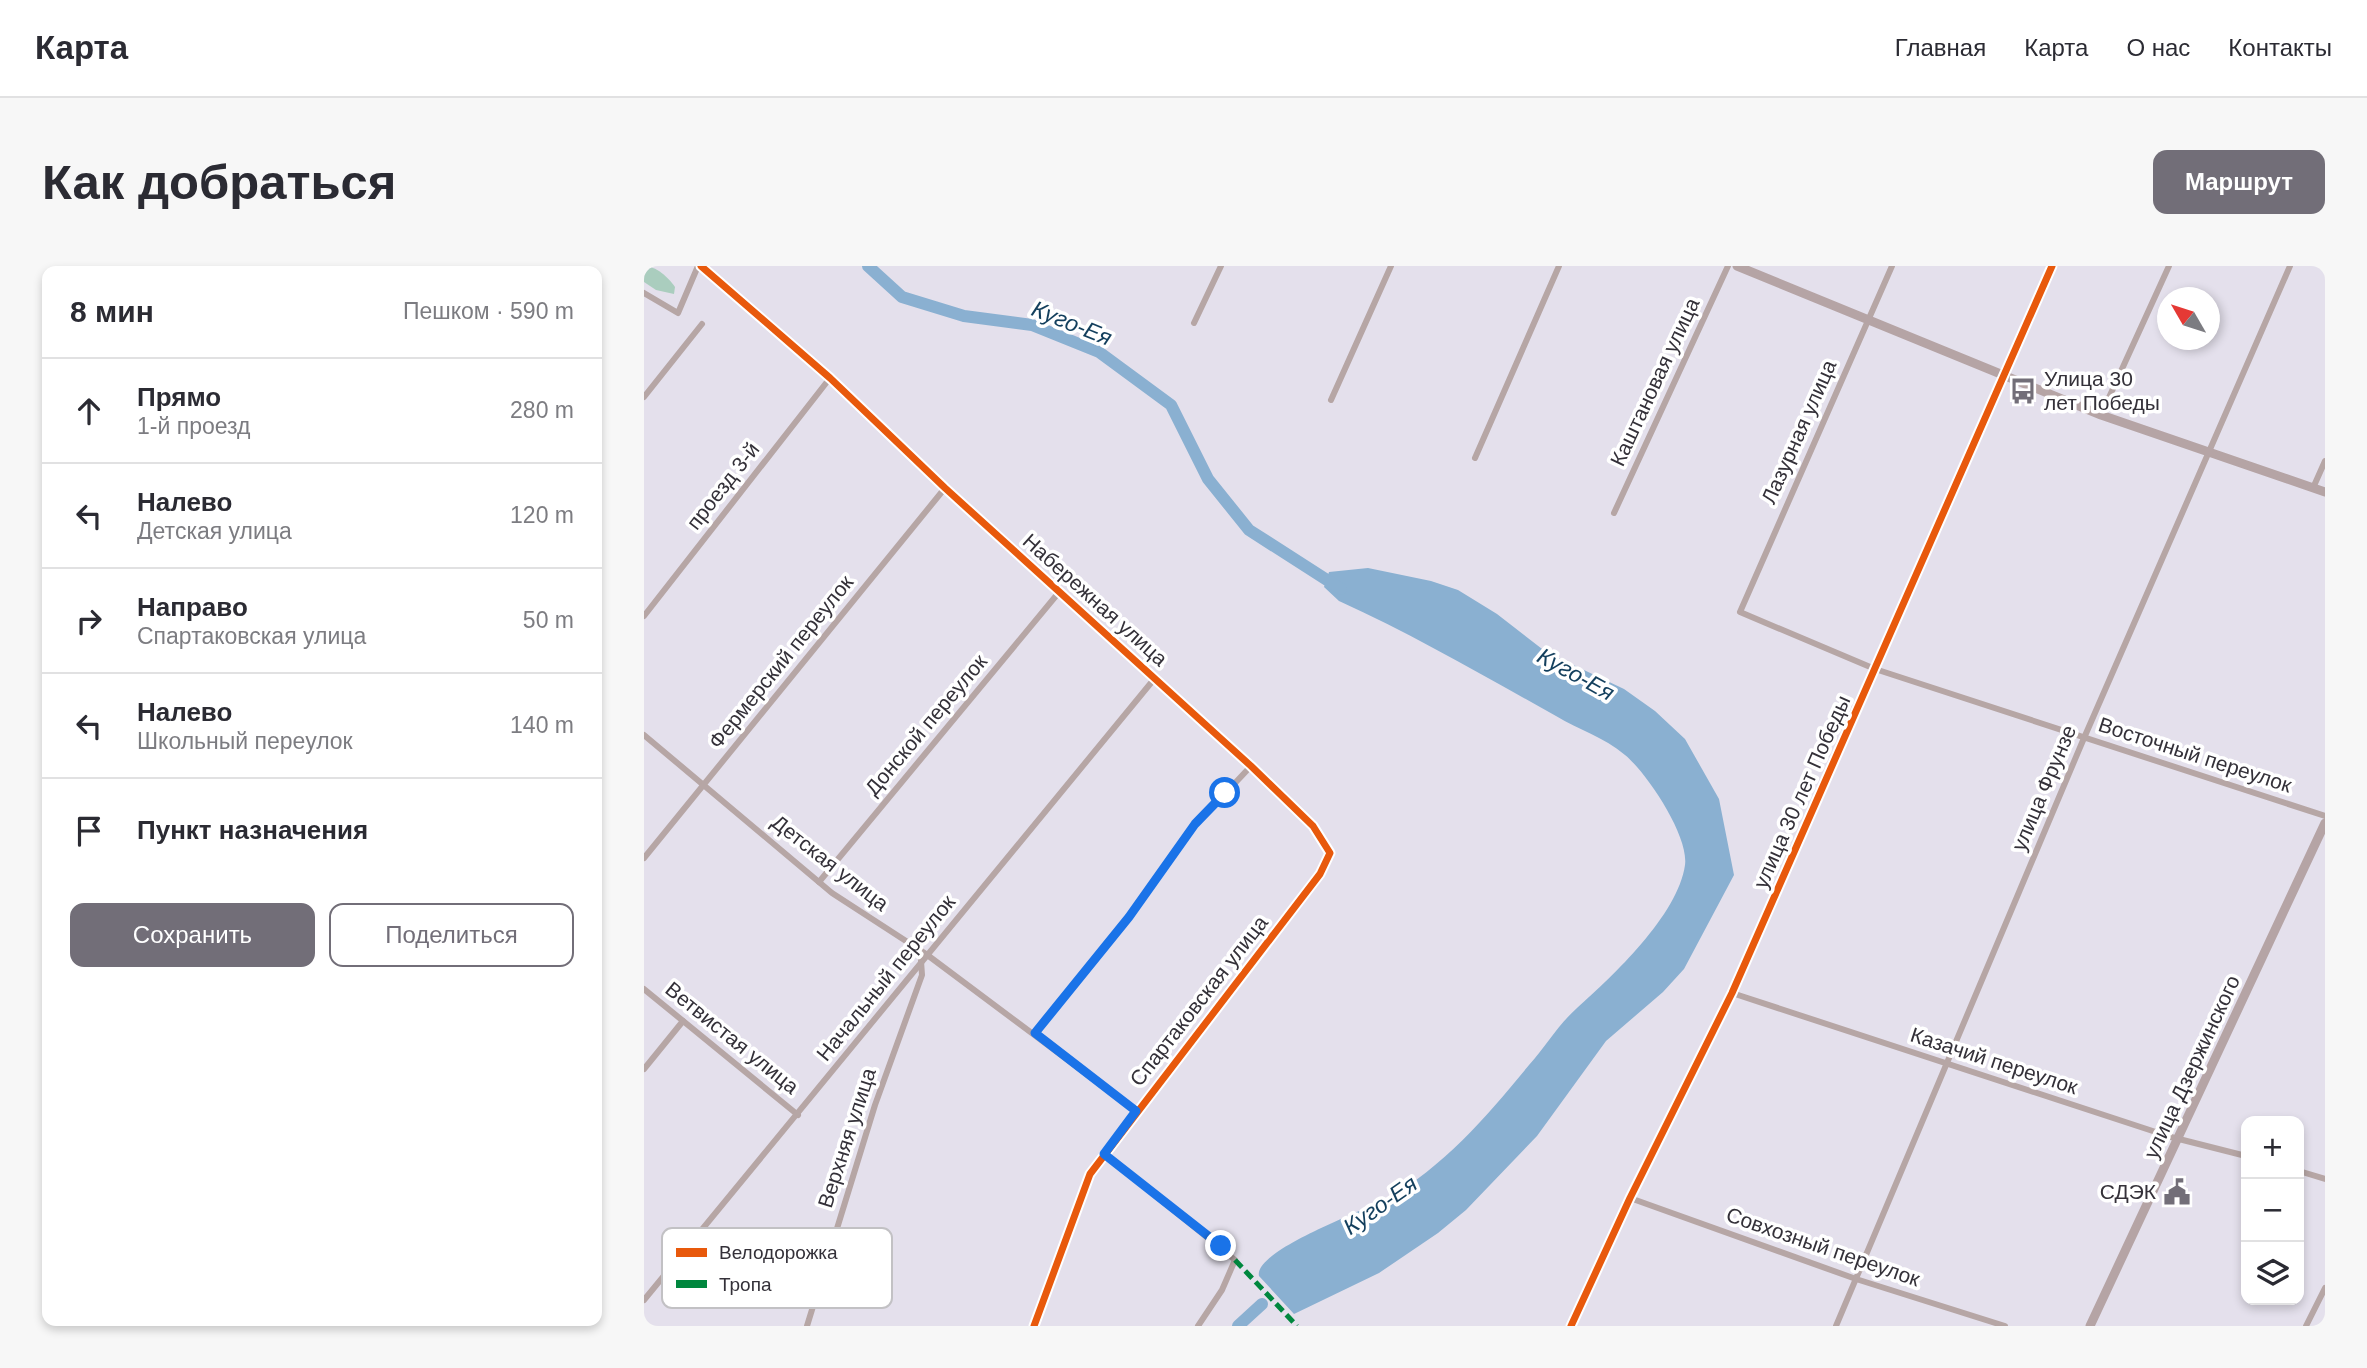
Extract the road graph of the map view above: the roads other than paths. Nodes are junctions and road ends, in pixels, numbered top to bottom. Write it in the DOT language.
graph roads {
  1 [pos="700,266"];
  2 [pos="1221,266"];
  3 [pos="1391,266"];
  4 [pos="1559,266"];
  5 [pos="1728,266"];
  6 [pos="1737,266"];
  7 [pos="1892,266"];
  8 [pos="2052,266"];
  9 [pos="2169,266"];
  10 [pos="2290,266"];
  11 [pos="644,293"];
  12 [pos="1869,319"];
  13 [pos="1194,323"];
  14 [pos="702,324"];
  15 [pos="2006,376"];
  16 [pos="830,378"];
  17 [pos="644,397"];
  18 [pos="1331,400"];
  19 [pos="2101,415"];
  20 [pos="2209,454"];
  21 [pos="1475,458"];
  22 [pos="2325,461"];
  23 [pos="945,488"];
  24 [pos="2313,488"];
  25 [pos="2325,492"];
  26 [pos="1614,513"];
  27 [pos="1060,591"];
  28 [pos="1740,612"];
  29 [pos="644,616"];
  30 [pos="1875,669"];
  31 [pos="1155,678"];
  32 [pos="644,735"];
  33 [pos="2084,738"];
  34 [pos="1251,766"];
  35 [pos="1236,782"];
  36 [pos="704,784"];
  37 [pos="1225,793"];
  38 [pos="2325,816"];
  39 [pos="2325,823"];
  40 [pos="1330,853"];
  41 [pos="644,859"];
  42 [pos="819,882"];
  43 [pos="926,954"];
  44 [pos="921,961"];
  45 [pos="644,989"];
  46 [pos="1732,993"];
  47 [pos="683,1021"];
  48 [pos="1035,1033"];
  49 [pos="1944,1064"];
  50 [pos="644,1069"];
  51 [pos="1136,1111"];
  52 [pos="798,1115"];
  53 [pos="2179,1139"];
  54 [pos="1104,1154"];
  55 [pos="2241,1155"];
  56 [pos="2304,1173"];
  57 [pos="2325,1179"];
  58 [pos="1630,1198"];
  59 [pos="704,1228"];
  60 [pos="837,1228"];
  61 [pos="662,1278"];
  62 [pos="1856,1279"];
  63 [pos="2325,1288"];
  64 [pos="644,1300"];
  65 [pos="813,1308"];
  66 [pos="807,1326"];
  67 [pos="1034,1326"];
  68 [pos="1198,1326"];
  69 [pos="1571,1326"];
  70 [pos="1836,1326"];
  71 [pos="2005,1326"];
  72 [pos="2090,1326"];
  73 [pos="2306,1326"];
  1 -- 11 [label="street"];
  1 -- 16 [label="street, Набережная улица"];
  2 -- 13 [label="street"];
  3 -- 18 [label="street"];
  4 -- 21 [label="street"];
  5 -- 26 [label="street, Каштановая улица"];
  6 -- 12 [label="street"];
  7 -- 12 [label="street, Лазурная улица"];
  8 -- 15 [label="street, улица 30 лет Победы"];
  9 -- 19 [label="street"];
  10 -- 20 [label="street, улица Фрунзе"];
  12 -- 15 [label="street"];
  12 -- 28 [label="street, Лазурная улица"];
  14 -- 17 [label="street"];
  15 -- 19 [label="street"];
  15 -- 30 [label="street, улица 30 лет Победы"];
  16 -- 23 [label="street, Набережная улица"];
  16 -- 29 [label="street, проезд 3-й"];
  19 -- 20 [label="street"];
  20 -- 24 [label="street"];
  20 -- 33 [label="street, улица Фрунзе"];
  22 -- 24 [label="street"];
  23 -- 27 [label="street, Набережная улица"];
  23 -- 36 [label="street, Фермерский переулок"];
  24 -- 25 [label="street"];
  27 -- 31 [label="street, Набережная улица"];
  27 -- 42 [label="street, Донской переулок"];
  28 -- 30 [label="street, Восточный переулок"];
  30 -- 33 [label="street, Восточный переулок"];
  30 -- 46 [label="street, улица 30 лет Победы"];
  31 -- 34 [label="street, Набережная улица"];
  31 -- 43 [label="street, Начальный переулок"];
  32 -- 36 [label="street, Детская улица"];
  33 -- 38 [label="street, Восточный переулок"];
  33 -- 49 [label="street, улица Фрунзе"];
  34 -- 35 [label="street"];
  34 -- 40 [label="street, Набережная улица"];
  36 -- 41 [label="street, Фермерский переулок"];
  36 -- 42 [label="street, Детская улица"];
  37 -- 48 [label="street"];
  39 -- 53 [label="street, улица Дзержинского"];
  40 -- 51 [label="street, Спартаковская улица"];
  42 -- 43 [label="street, Детская улица"];
  43 -- 44 [label="street, Начальный переулок"];
  43 -- 48 [label="street, Детская улица"];
  44 -- 52 [label="street, Начальный переулок"];
  44 -- 60 [label="street, Верхняя улица"];
  45 -- 47 [label="street, Ветвистая улица"];
  46 -- 49 [label="street, Казачий переулок"];
  46 -- 58 [label="street, улица 30 лет Победы"];
  47 -- 50 [label="street"];
  47 -- 52 [label="street, Ветвистая улица"];
  48 -- 51 [label="street, Детская улица"];
  49 -- 53 [label="street, Казачий переулок"];
  49 -- 62 [label="street, улица Фрунзе"];
  51 -- 54 [label="street, Спартаковская улица"];
  52 -- 59 [label="street, Начальный переулок"];
  53 -- 55 [label="street, Казачий переулок"];
  53 -- 72 [label="street, улица Дзержинского"];
  54 -- 67 [label="street, Спартаковская улица"];
  54 -- 68 [label="street"];
  56 -- 57 [label="street"];
  58 -- 62 [label="street, Совхозный переулок"];
  58 -- 69 [label="street, улица 30 лет Победы"];
  61 -- 64 [label="street, Начальный переулок"];
  62 -- 70 [label="street, улица Фрунзе"];
  62 -- 71 [label="street, Совхозный переулок"];
  63 -- 73 [label="street"];
  65 -- 66 [label="street, Верхняя улица"];
}
